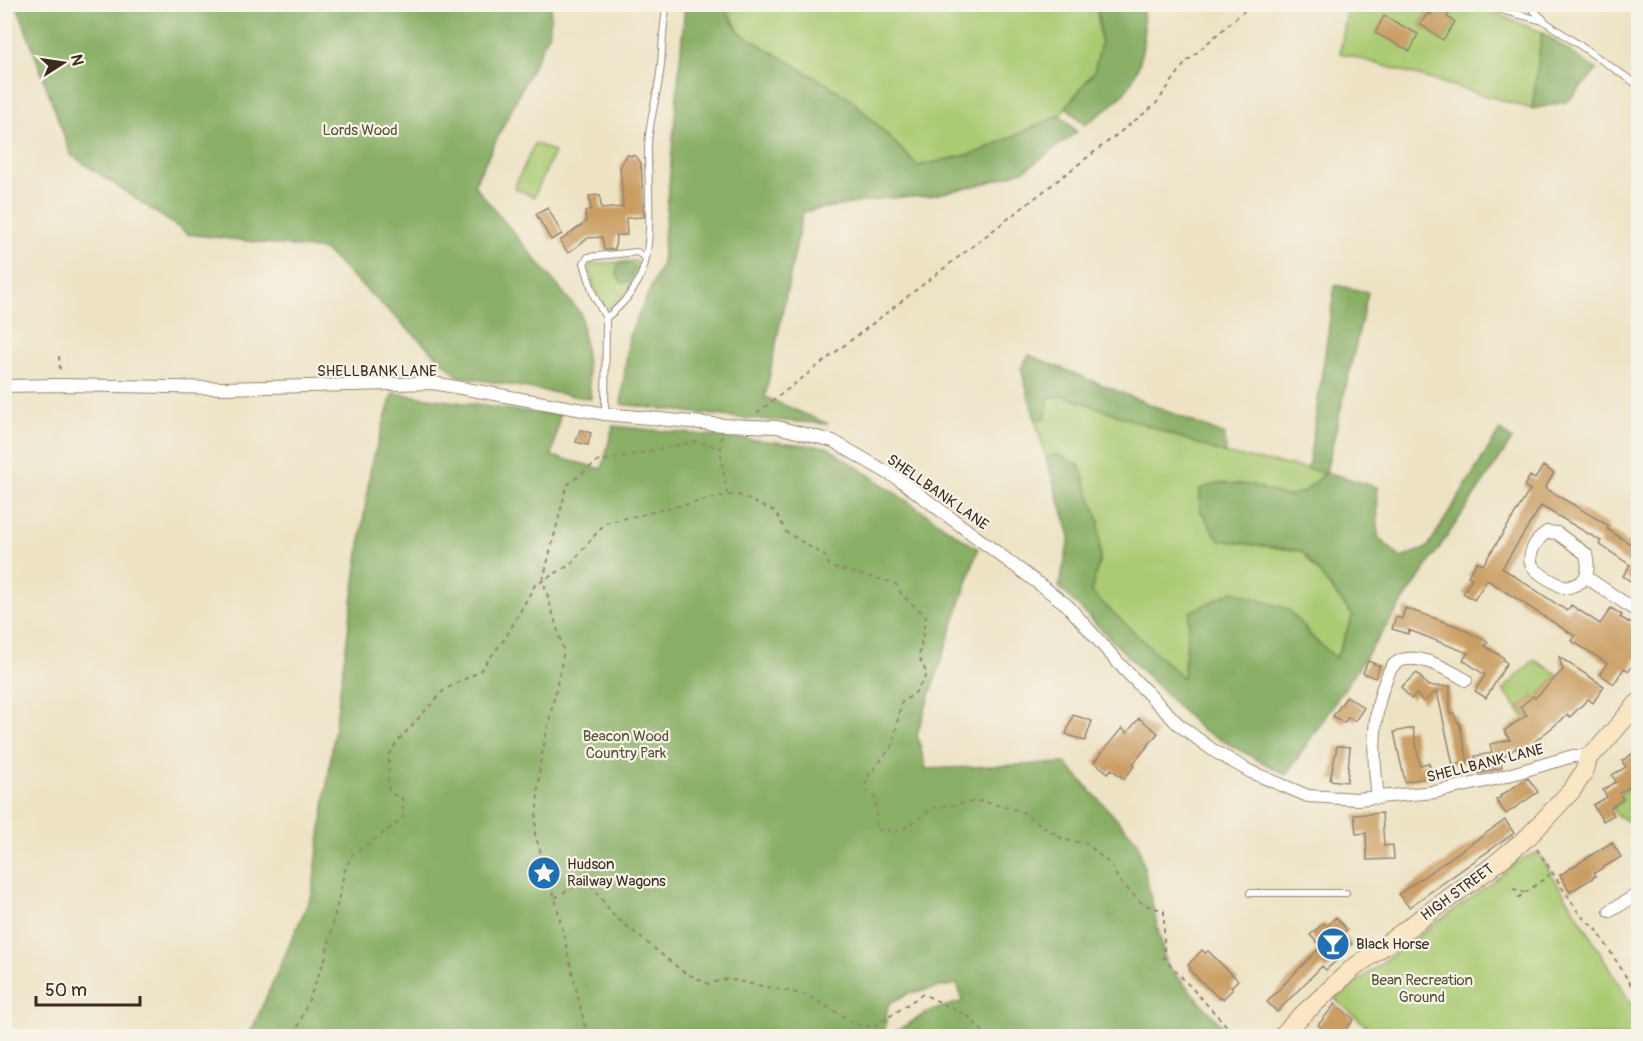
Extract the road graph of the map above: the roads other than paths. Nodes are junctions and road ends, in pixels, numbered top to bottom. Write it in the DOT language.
graph roads {
  1 [pos="667,4"];
  2 [pos="1487,4"];
  3 [pos="1527,4"];
  4 [pos="1544,21"];
  5 [pos="1638,85"];
  6 [pos="646,258"];
  7 [pos="606,318"];
  8 [pos="4,386"];
  9 [pos="605,414"];
  10 [pos="1586,577"];
  11 [pos="1638,612"];
  12 [pos="1466,680"];
  13 [pos="1638,703"];
  14 [pos="1588,756"];
  15 [pos="1378,798"];
  16 [pos="1250,892"];
  17 [pos="1346,893"];
  18 [pos="1638,894"];
  19 [pos="1610,911"];
  20 [pos="1282,1036"];
  1 -- 6 [label="lane"];
  2 -- 4 [label="lane"];
  3 -- 4 [label="lane"];
  4 -- 5 [label="lane"];
  6 -- 7 [label="lane"];
  6 -- 7 [label="lane"];
  7 -- 9 [label="lane"];
  8 -- 9 [label="street, SHELLBANK LANE"];
  9 -- 15 [label="street, SHELLBANK LANE"];
  10 -- 10 [label="street"];
  10 -- 11 [label="street"];
  12 -- 15 [label="street"];
  13 -- 14 [label="main road"];
  14 -- 15 [label="street, SHELLBANK LANE"];
  14 -- 20 [label="main road, HIGH STREET"];
  16 -- 17 [label="lane"];
  18 -- 19 [label="street"];
}
